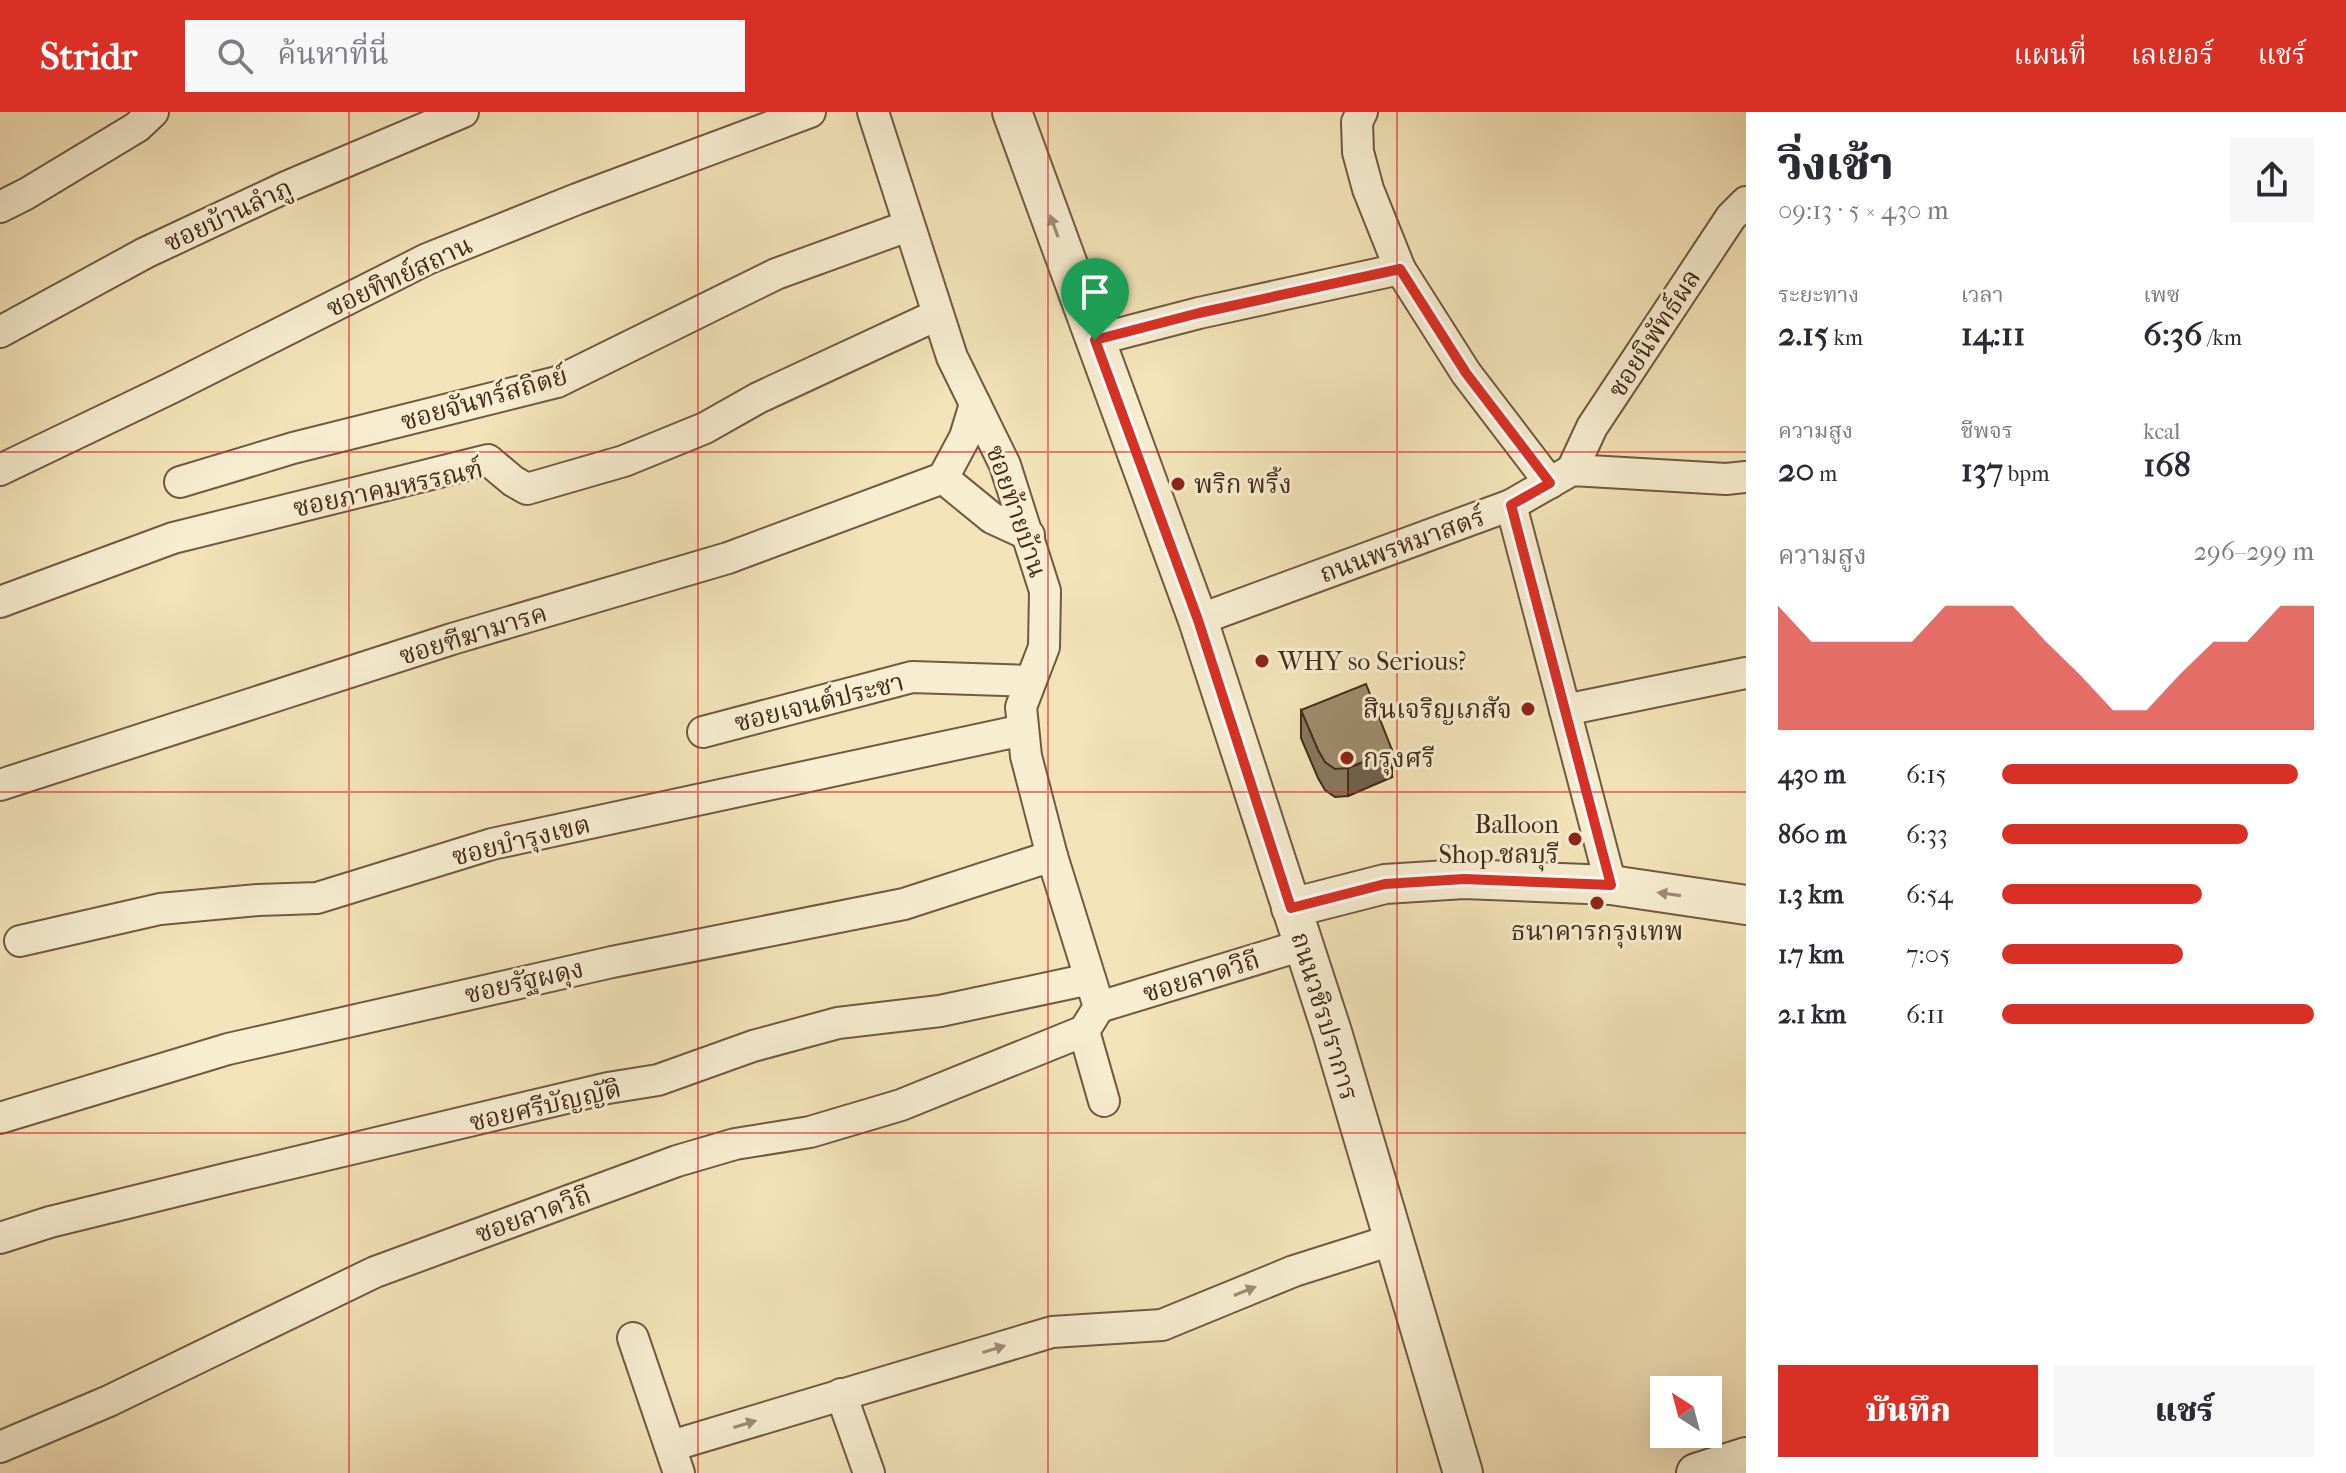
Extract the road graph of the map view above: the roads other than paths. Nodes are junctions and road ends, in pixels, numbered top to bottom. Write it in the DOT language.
graph roads {
  1 [pos="153,112"];
  2 [pos="463,112"];
  3 [pos="810,112"];
  4 [pos="873,112"];
  5 [pos="1012,112"];
  6 [pos="1362,112"];
  7 [pos="1746,202"];
  8 [pos="0,207"];
  9 [pos="908,226"];
  10 [pos="1400,269"];
  11 [pos="937,315"];
  12 [pos="0,332"];
  13 [pos="1095,340"];
  14 [pos="975,404"];
  15 [pos="0,470"];
  16 [pos="1561,476"];
  17 [pos="1746,477"];
  18 [pos="943,478"];
  19 [pos="180,482"];
  20 [pos="1511,505"];
  21 [pos="1029,535"];
  22 [pos="0,602"];
  23 [pos="1198,620"];
  24 [pos="1746,673"];
  25 [pos="1030,681"];
  26 [pos="1565,710"];
  27 [pos="1023,730"];
  28 [pos="703,732"];
  29 [pos="0,785"];
  30 [pos="1052,856"];
  31 [pos="1611,885"];
  32 [pos="1746,905"];
  33 [pos="1291,908"];
  34 [pos="20,941"];
  35 [pos="1303,945"];
  36 [pos="1091,1006"];
  37 [pos="1104,1101"];
  38 [pos="0,1118"];
  39 [pos="0,1238"];
  40 [pos="1392,1240"];
  41 [pos="633,1338"];
  42 [pos="841,1394"];
  43 [pos="0,1447"];
  44 [pos="1746,1457"];
  45 [pos="675,1460"];
  46 [pos="869,1473"];
  47 [pos="1463,1473"];
  48 [pos="1696,1473"];
  1 -- 8 [label="street"];
  2 -- 12 [label="street, ซอยบ้านลำภู"];
  3 -- 15 [label="street, ซอยทิทย์สถาน"];
  4 -- 9 [label="street, ซอยท้ายบ้าน"];
  13 -- 5 [label="street, ถนนวชิรปราการ, one-way"];
  6 -- 10 [label="street"];
  7 -- 16 [label="street, ซอยนิพัทธ์ผล"];
  9 -- 11 [label="street, ซอยท้ายบ้าน"];
  9 -- 19 [label="street, ซอยจันทร์สถิตย์"];
  10 -- 13 [label="street"];
  10 -- 16 [label="street"];
  11 -- 14 [label="street, ซอยท้ายบ้าน"];
  11 -- 22 [label="street, ซอยภาคมหรรณฑ์"];
  13 -- 23 [label="street, ถนนวชิรปราการ"];
  14 -- 18 [label="street"];
  14 -- 21 [label="street, ซอยท้ายบ้าน"];
  16 -- 17 [label="street"];
  16 -- 20 [label="street, ถนนพรหมาสตร์"];
  18 -- 21 [label="street"];
  18 -- 29 [label="street, ซอยฑีฆามารค"];
  20 -- 23 [label="street, ถนนพรหมาสตร์"];
  20 -- 26 [label="street"];
  21 -- 25 [label="street, ซอยท้ายบ้าน"];
  23 -- 33 [label="street, ถนนวชิรปราการ"];
  24 -- 26 [label="street"];
  25 -- 27 [label="street, ซอยท้ายบ้าน"];
  25 -- 28 [label="street, ซอยเจนต์ประชา"];
  26 -- 31 [label="street"];
  27 -- 30 [label="street, ซอยท้ายบ้าน"];
  27 -- 34 [label="street, ซอยบำรุงเขต"];
  30 -- 36 [label="street, ซอยท้ายบ้าน"];
  30 -- 38 [label="street, ซอยรัฐผดุง"];
  32 -- 31 [label="street, one-way"];
  31 -- 33 [label="street"];
  33 -- 35 [label="street, ถนนวชิรปราการ"];
  35 -- 36 [label="street, ซอยลาดวิถี"];
  35 -- 40 [label="street, ถนนวชิรปราการ"];
  36 -- 37 [label="street, ซอยท้ายบ้าน"];
  36 -- 39 [label="street, ซอยศรีบัญญัติ"];
  36 -- 43 [label="street, ซอยลาดวิถี"];
  42 -- 40 [label="street, one-way"];
  40 -- 47 [label="street, ถนนวชิรปราการ"];
  41 -- 45 [label="street"];
  45 -- 42 [label="street, one-way"];
  42 -- 46 [label="street"];
  44 -- 48 [label="street"];
}
